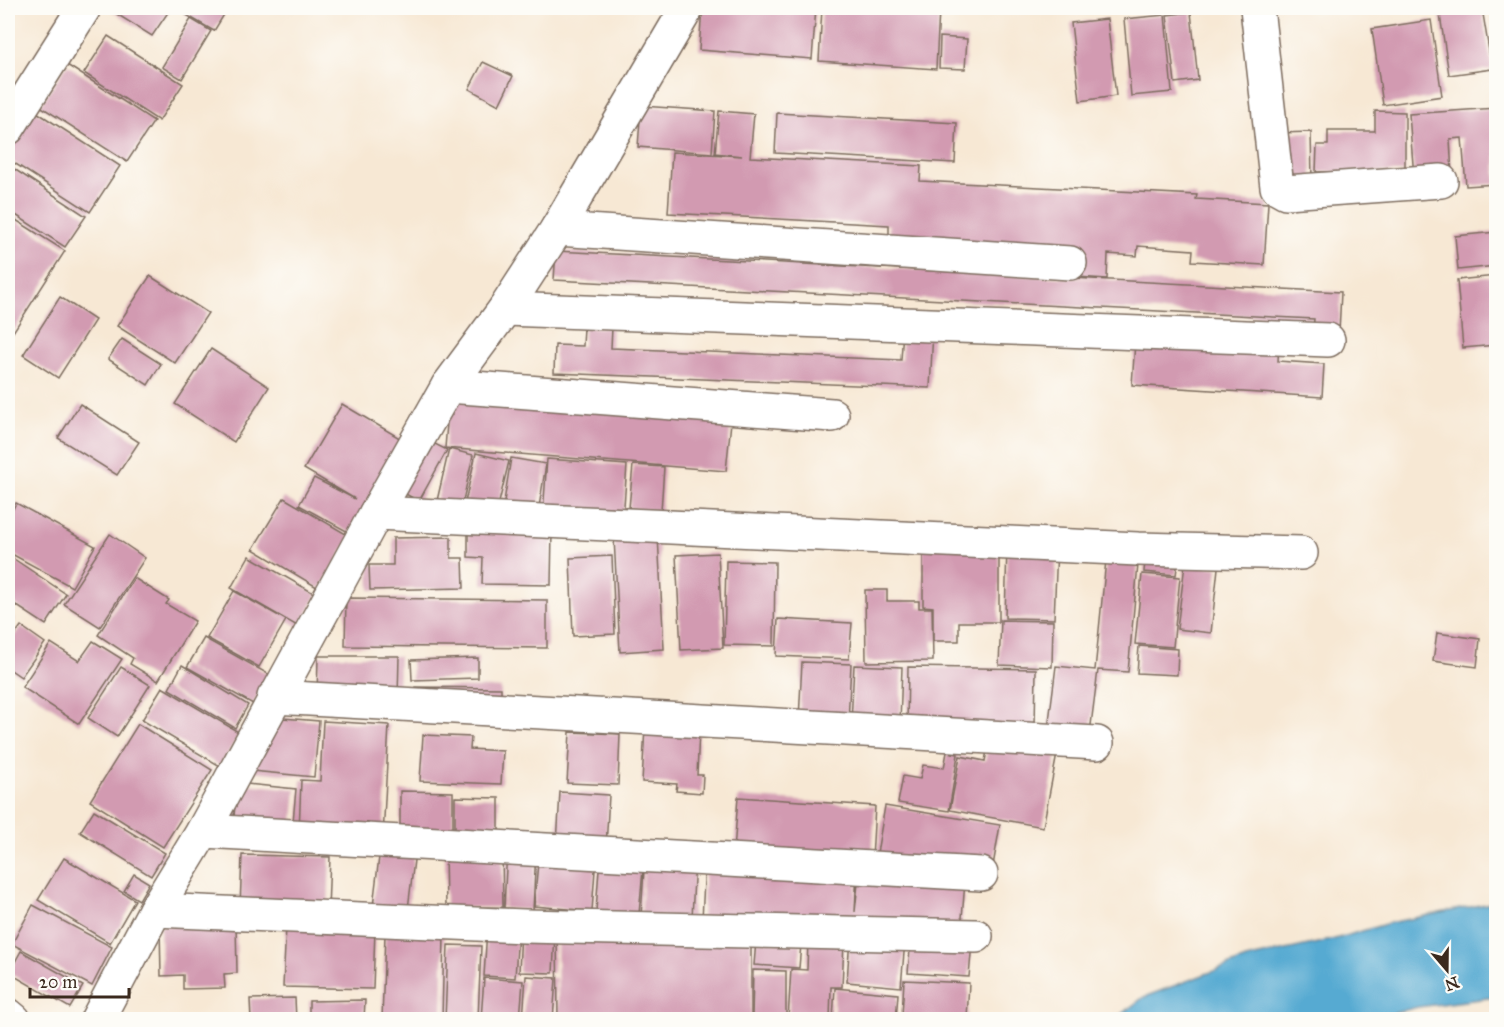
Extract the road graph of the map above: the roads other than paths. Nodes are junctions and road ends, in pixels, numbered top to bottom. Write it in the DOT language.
graph roads {
  1 [pos="84,8"];
  2 [pos="687,8"];
  3 [pos="1257,8"];
  4 [pos="8,128"];
  5 [pos="1441,181"];
  6 [pos="557,229"];
  7 [pos="1070,263"];
  8 [pos="505,309"];
  9 [pos="1328,340"];
  10 [pos="448,386"];
  11 [pos="832,415"];
  12 [pos="376,513"];
  13 [pos="1301,553"];
  14 [pos="274,698"];
  15 [pos="1097,743"];
  16 [pos="203,831"];
  17 [pos="981,874"];
  18 [pos="155,910"];
  19 [pos="976,936"];
  20 [pos="8,1015"];
  21 [pos="14,1020"];
  22 [pos="97,1020"];
  1 -- 4 [label="street"];
  2 -- 6 [label="street"];
  3 -- 5 [label="street"];
  6 -- 7 [label="street"];
  6 -- 8 [label="street"];
  8 -- 9 [label="street"];
  8 -- 10 [label="street"];
  10 -- 11 [label="street"];
  10 -- 12 [label="street"];
  12 -- 13 [label="street"];
  12 -- 14 [label="street"];
  14 -- 15 [label="street"];
  14 -- 16 [label="street"];
  16 -- 17 [label="street"];
  16 -- 18 [label="street"];
  18 -- 19 [label="street"];
  18 -- 22 [label="street"];
  20 -- 21 [label="street"];
}
